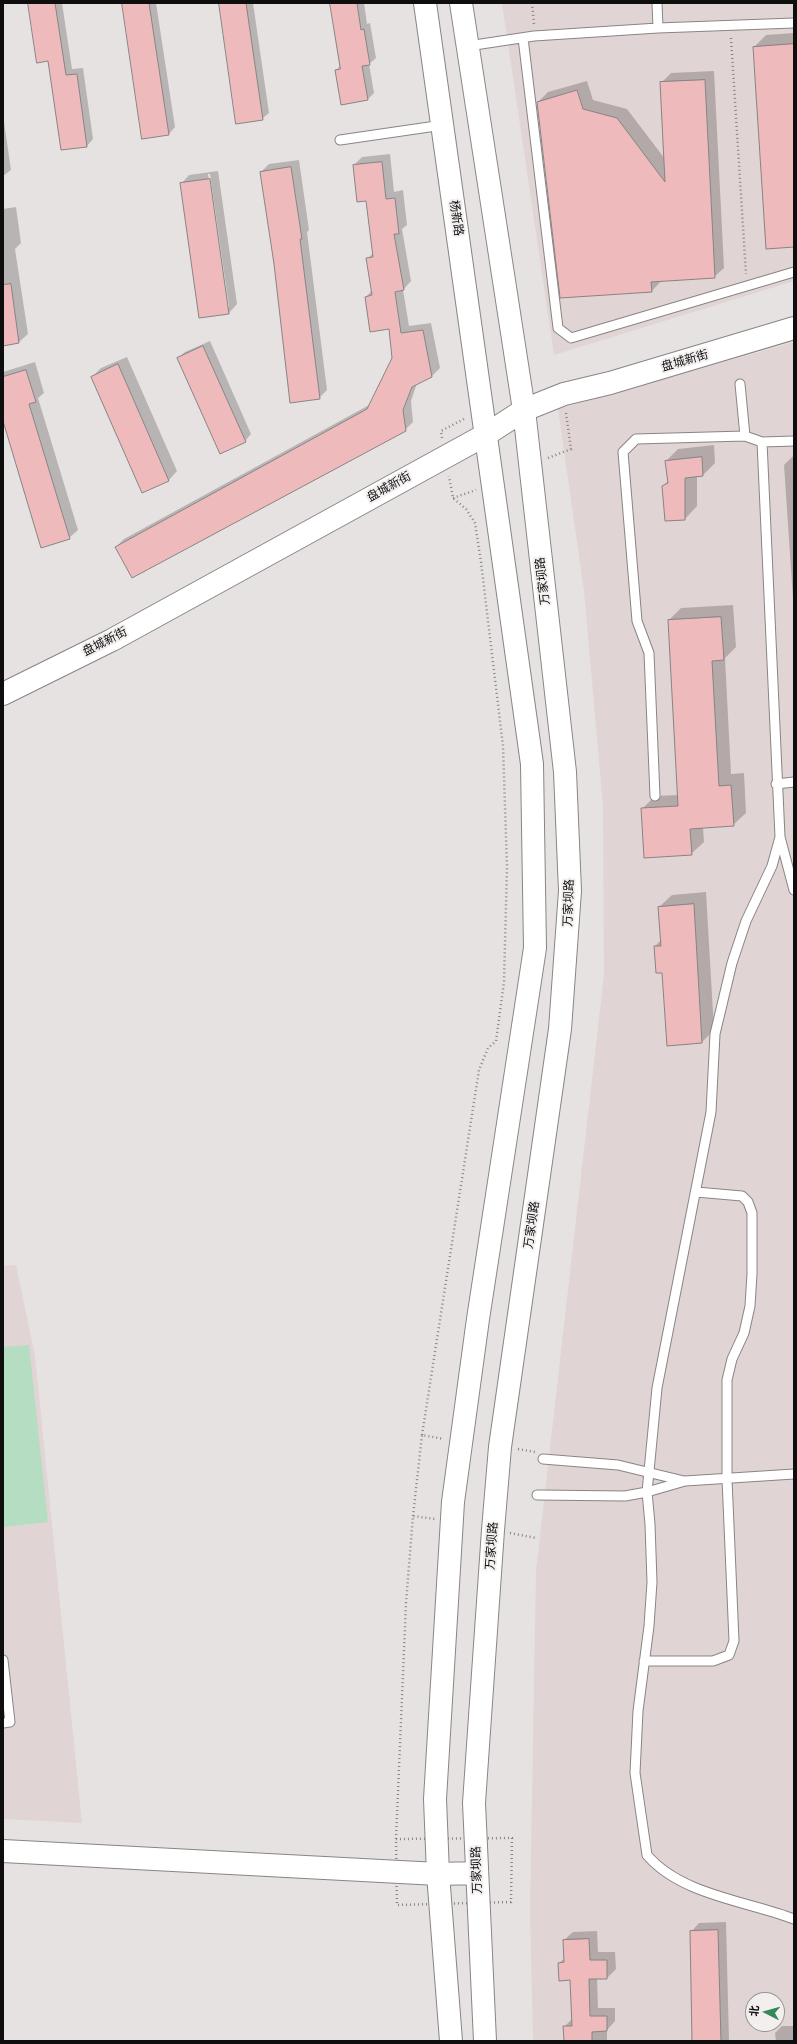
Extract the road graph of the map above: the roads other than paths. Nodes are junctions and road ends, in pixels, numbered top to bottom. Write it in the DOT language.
graph roads {
  1 [pos="425,3"];
  2 [pos="461,3"];
  3 [pos="657,3"];
  4 [pos="794,22"];
  5 [pos="658,28"];
  6 [pos="523,38"];
  7 [pos="467,46"];
  8 [pos="443,125"];
  9 [pos="340,140"];
  10 [pos="794,272"];
  11 [pos="794,328"];
  12 [pos="740,384"];
  13 [pos="524,410"];
  14 [pos="487,434"];
  15 [pos="745,436"];
  16 [pos="794,441"];
  17 [pos="762,442"];
  18 [pos="3,694"];
  19 [pos="794,782"];
  20 [pos="776,784"];
  21 [pos="655,796"];
  22 [pos="780,837"];
  23 [pos="794,890"];
  24 [pos="696,1192"];
  25 [pos="543,1459"];
  26 [pos="648,1472"];
  27 [pos="794,1474"];
  28 [pos="727,1479"];
  29 [pos="685,1481"];
  30 [pos="647,1492"];
  31 [pos="537,1495"];
  32 [pos="3,1660"];
  33 [pos="644,1661"];
  34 [pos="3,1723"];
  35 [pos="3,1852"];
  36 [pos="476,1873"];
  37 [pos="438,1874"];
  38 [pos="794,1919"];
  39 [pos="451,2041"];
  40 [pos="485,2041"];
  1 -- 8 [label="main road, 杨新路"];
  2 -- 7 [label="main road"];
  3 -- 5 [label="lane"];
  4 -- 5 [label="lane"];
  5 -- 6 [label="lane"];
  6 -- 7 [label="lane"];
  6 -- 10 [label="lane"];
  7 -- 13 [label="main road"];
  8 -- 9 [label="lane"];
  8 -- 14 [label="main road, 杨新路"];
  11 -- 13 [label="main road, 盘城新街"];
  12 -- 15 [label="lane"];
  13 -- 14 [label="main road, 盘城新街"];
  13 -- 36 [label="main road, 万家坝路"];
  14 -- 18 [label="main road, 盘城新街"];
  14 -- 37 [label="main road"];
  15 -- 17 [label="lane"];
  15 -- 21 [label="lane"];
  16 -- 17 [label="lane"];
  17 -- 20 [label="lane"];
  19 -- 20 [label="lane"];
  20 -- 22 [label="lane"];
  22 -- 23 [label="lane"];
  22 -- 24 [label="lane"];
  24 -- 26 [label="lane"];
  24 -- 28 [label="lane"];
  25 -- 26 [label="lane"];
  26 -- 29 [label="lane"];
  26 -- 30 [label="lane"];
  27 -- 28 [label="lane"];
  28 -- 29 [label="lane"];
  28 -- 33 [label="lane"];
  29 -- 30 [label="lane"];
  30 -- 31 [label="lane"];
  30 -- 33 [label="lane"];
  32 -- 34 [label="lane"];
  33 -- 38 [label="lane"];
  35 -- 37 [label="main road"];
  36 -- 37 [label="main road"];
  36 -- 40 [label="main road, 万家坝路"];
  37 -- 39 [label="main road"];
}
